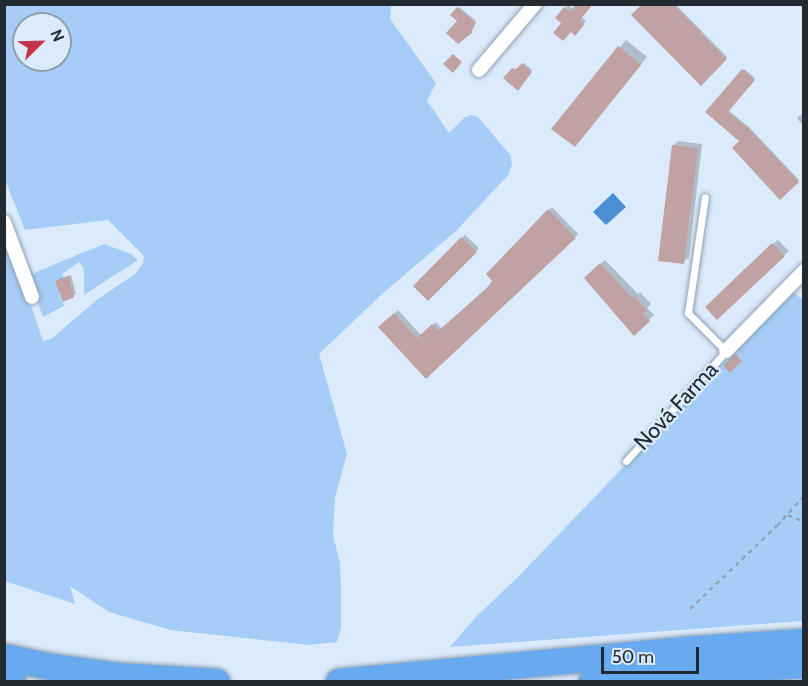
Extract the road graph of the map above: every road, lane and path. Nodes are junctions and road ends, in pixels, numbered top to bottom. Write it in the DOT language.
graph roads {
  1 [pos="535,4"];
  2 [pos="479,70"];
  3 [pos="705,196"];
  4 [pos="4,222"];
  5 [pos="804,271"];
  6 [pos="32,297"];
  7 [pos="726,351"];
  8 [pos="626,460"];
  9 [pos="804,496"];
  10 [pos="788,515"];
  11 [pos="804,522"];
  12 [pos="690,609"];
  13 [pos="804,642"];
  14 [pos="4,657"];
  15 [pos="804,665"];
  16 [pos="4,680"];
  17 [pos="13,681"];
  18 [pos="217,681"];
  19 [pos="339,681"];
  20 [pos="592,681"];
  1 -- 2 [label="street"];
  3 -- 7 [label="lane, Nová Farma"];
  4 -- 6 [label="street"];
  5 -- 7 [label="street, Nová Farma"];
  7 -- 8 [label="lane, Nová Farma"];
  9 -- 10 [label="path"];
  10 -- 11 [label="path"];
  10 -- 12 [label="path"];
  13 -- 19 [label="highway"];
  14 -- 18 [label="highway"];
  15 -- 20 [label="highway"];
  16 -- 17 [label="highway"];
}
